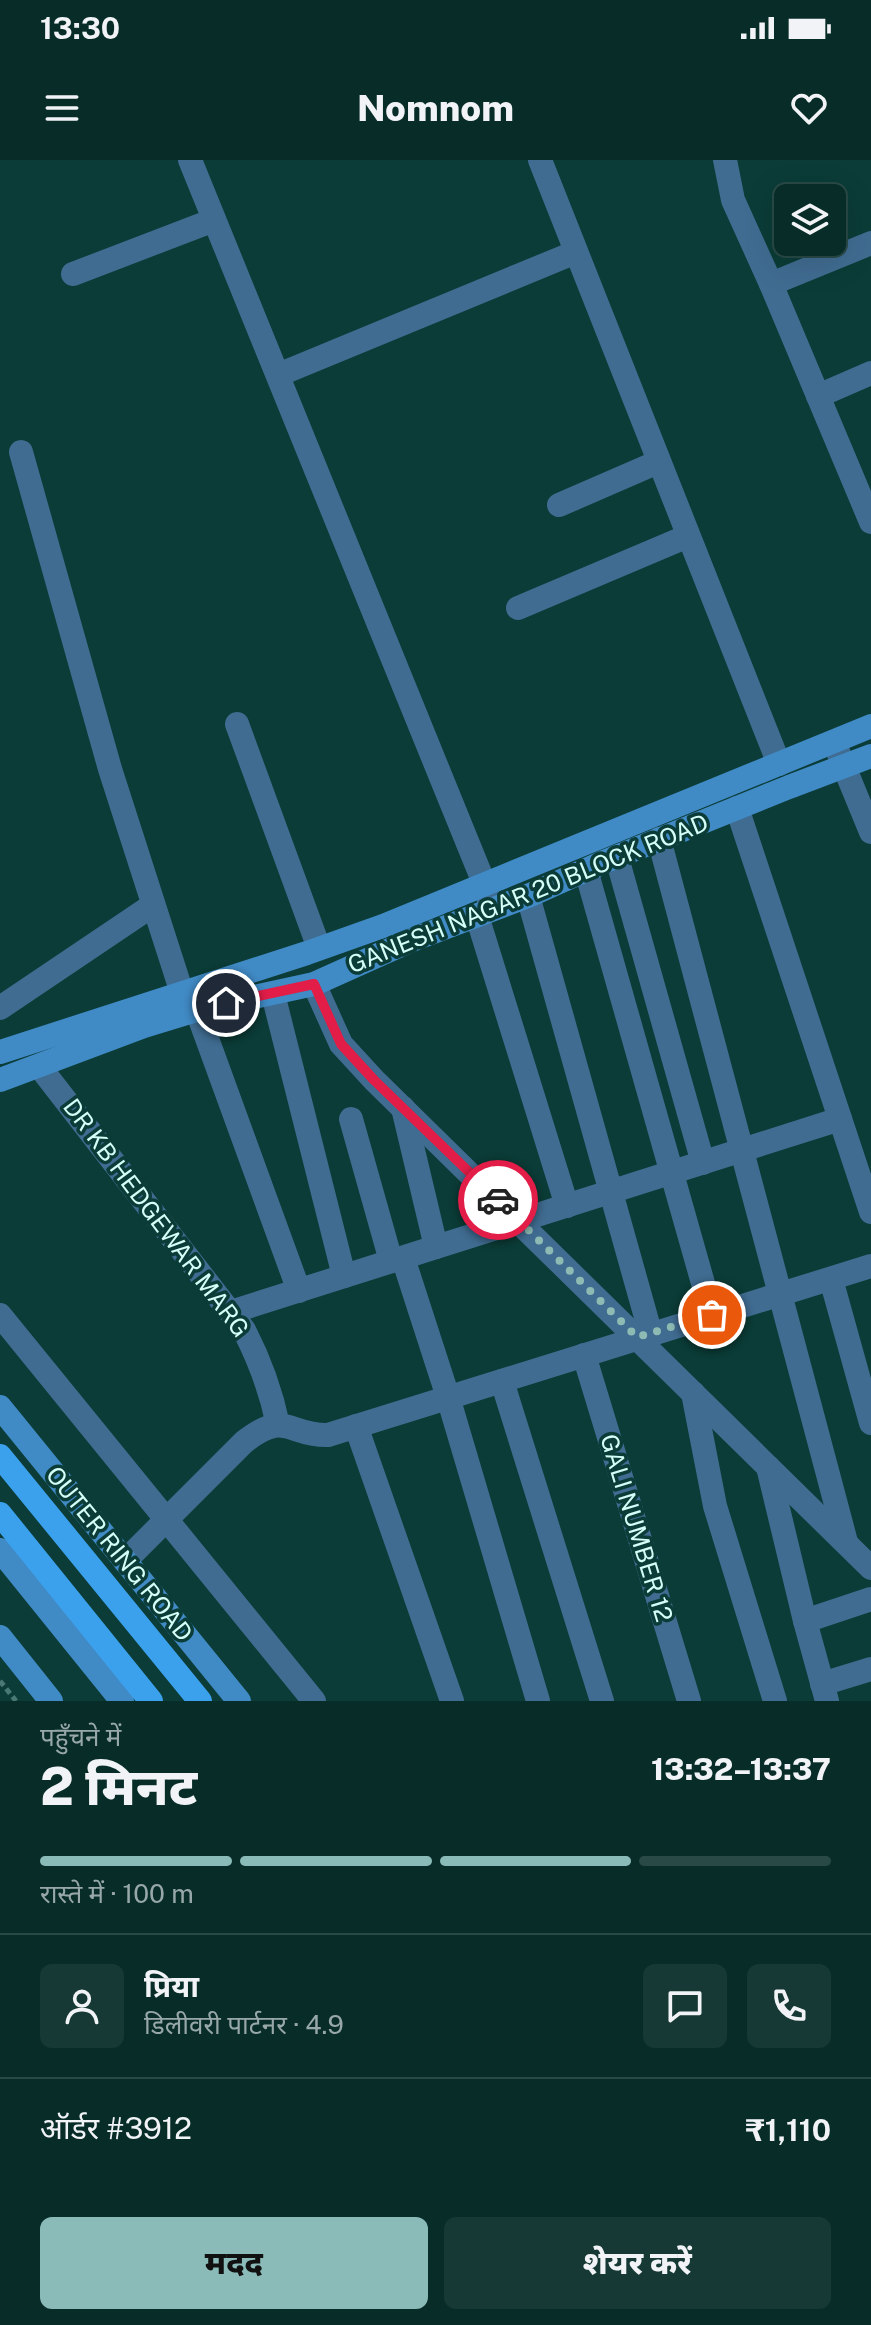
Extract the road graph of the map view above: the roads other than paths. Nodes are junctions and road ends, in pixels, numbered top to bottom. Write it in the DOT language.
graph roads {
  1 [pos="190,160"];
  2 [pos="540,160"];
  3 [pos="725,160"];
  4 [pos="214,220"];
  5 [pos="871,243"];
  6 [pos="576,252"];
  7 [pos="73,274"];
  8 [pos="771,284"];
  9 [pos="871,373"];
  10 [pos="278,375"];
  11 [pos="818,396"];
  12 [pos="21,452"];
  13 [pos="658,462"];
  14 [pos="559,505"];
  15 [pos="870,518"];
  16 [pos="688,536"];
  17 [pos="518,608"];
  18 [pos="237,724"];
  19 [pos="871,726"];
  20 [pos="834,742"];
  21 [pos="871,756"];
  22 [pos="779,764"];
  23 [pos="844,767"];
  24 [pos="737,808"];
  25 [pos="871,832"];
  26 [pos="659,839"];
  27 [pos="617,858"];
  28 [pos="586,870"];
  29 [pos="484,883"];
  30 [pos="528,896"];
  31 [pos="153,905"];
  32 [pos="484,913"];
  33 [pos="319,948"];
  34 [pos="314,984"];
  35 [pos="273,994"];
  36 [pos="189,1002"];
  37 [pos="0,1008"];
  38 [pos="1,1049"];
  39 [pos="39,1066"];
  40 [pos="0,1080"];
  41 [pos="403,1108"];
  42 [pos="351,1119"];
  43 [pos="840,1119"];
  44 [pos="742,1150"];
  45 [pos="703,1163"];
  46 [pos="672,1172"];
  47 [pos="611,1192"];
  48 [pos="567,1206"];
  49 [pos="871,1212"];
  50 [pos="519,1221"];
  51 [pos="436,1247"];
  52 [pos="397,1259"];
  53 [pos="871,1266"];
  54 [pos="344,1276"];
  55 [pos="831,1279"];
  56 [pos="299,1291"];
  57 [pos="780,1294"];
  58 [pos="231,1312"];
  59 [pos="0,1315"];
  60 [pos="712,1315"];
  61 [pos="644,1336"];
  62 [pos="584,1355"];
  63 [pos="502,1381"];
  64 [pos="693,1393"];
  65 [pos="448,1397"];
  66 [pos="0,1407"];
  67 [pos="871,1423"];
  68 [pos="278,1425"];
  69 [pos="356,1426"];
  70 [pos="0,1456"];
  71 [pos="768,1466"];
  72 [pos="0,1514"];
  73 [pos="168,1520"];
  74 [pos="847,1544"];
  75 [pos="0,1550"];
  76 [pos="125,1561"];
  77 [pos="871,1568"];
  78 [pos="871,1599"];
  79 [pos="805,1621"];
  80 [pos="0,1637"];
  81 [pos="871,1669"];
  82 [pos="824,1692"];
  83 [pos="51,1701"];
  84 [pos="122,1701"];
  85 [pos="151,1701"];
  86 [pos="200,1701"];
  87 [pos="239,1701"];
  88 [pos="314,1701"];
  89 [pos="452,1701"];
  90 [pos="538,1701"];
  91 [pos="602,1701"];
  92 [pos="689,1701"];
  93 [pos="775,1701"];
  1 -- 4 [label="street"];
  2 -- 6 [label="street"];
  3 -- 8 [label="street"];
  4 -- 7 [label="street"];
  4 -- 10 [label="street"];
  5 -- 8 [label="street"];
  6 -- 10 [label="street"];
  6 -- 13 [label="street"];
  8 -- 11 [label="street"];
  9 -- 11 [label="street"];
  10 -- 29 [label="street"];
  11 -- 15 [label="street"];
  12 -- 31 [label="street"];
  13 -- 14 [label="street"];
  13 -- 16 [label="street"];
  16 -- 17 [label="street"];
  16 -- 22 [label="street"];
  18 -- 33 [label="street"];
  19 -- 20 [label="street, GANESH NAGAR 20 BLOCK ROAD"];
  20 -- 22 [label="street, GANESH NAGAR 20 BLOCK ROAD"];
  20 -- 23 [label="street"];
  21 -- 23 [label="street, GANESH NAGAR 20 BLOCK ROAD"];
  22 -- 29 [label="street, GANESH NAGAR 20 BLOCK ROAD"];
  23 -- 24 [label="street, GANESH NAGAR 20 BLOCK ROAD"];
  23 -- 25 [label="street"];
  24 -- 26 [label="street, GANESH NAGAR 20 BLOCK ROAD"];
  24 -- 43 [label="street"];
  26 -- 27 [label="street, GANESH NAGAR 20 BLOCK ROAD"];
  26 -- 44 [label="street"];
  27 -- 28 [label="street, GANESH NAGAR 20 BLOCK ROAD"];
  27 -- 45 [label="street"];
  28 -- 30 [label="street, GANESH NAGAR 20 BLOCK ROAD"];
  28 -- 46 [label="street"];
  29 -- 32 [label="street"];
  29 -- 33 [label="street, GANESH NAGAR 20 BLOCK ROAD"];
  30 -- 32 [label="street, GANESH NAGAR 20 BLOCK ROAD"];
  30 -- 47 [label="street"];
  31 -- 36 [label="street"];
  31 -- 37 [label="street"];
  32 -- 34 [label="street, GANESH NAGAR 20 BLOCK ROAD"];
  32 -- 48 [label="street"];
  33 -- 36 [label="street, GANESH NAGAR 20 BLOCK ROAD"];
  34 -- 35 [label="street, GANESH NAGAR 20 BLOCK ROAD"];
  34 -- 41 [label="street"];
  35 -- 36 [label="street, GANESH NAGAR 20 BLOCK ROAD"];
  35 -- 54 [label="street"];
  36 -- 38 [label="street, GANESH NAGAR 20 BLOCK ROAD"];
  36 -- 39 [label="street, GANESH NAGAR 20 BLOCK ROAD"];
  36 -- 56 [label="street"];
  39 -- 40 [label="street, GANESH NAGAR 20 BLOCK ROAD"];
  39 -- 58 [label="street, DR KB HEDGEWAR MARG"];
  41 -- 50 [label="street"];
  41 -- 51 [label="street"];
  42 -- 52 [label="street"];
  43 -- 44 [label="street"];
  43 -- 49 [label="street"];
  44 -- 45 [label="street"];
  44 -- 57 [label="street"];
  45 -- 46 [label="street"];
  46 -- 47 [label="street"];
  46 -- 60 [label="street"];
  47 -- 48 [label="street"];
  47 -- 61 [label="street"];
  48 -- 50 [label="street"];
  50 -- 51 [label="street"];
  50 -- 61 [label="street"];
  51 -- 52 [label="street"];
  52 -- 54 [label="street"];
  52 -- 65 [label="street"];
  53 -- 55 [label="street"];
  54 -- 56 [label="street"];
  55 -- 57 [label="street"];
  55 -- 67 [label="street"];
  56 -- 58 [label="street"];
  57 -- 60 [label="street"];
  57 -- 74 [label="street"];
  58 -- 68 [label="street, DR KB HEDGEWAR MARG"];
  59 -- 73 [label="street"];
  60 -- 61 [label="street"];
  61 -- 62 [label="street"];
  61 -- 64 [label="street"];
  62 -- 63 [label="street"];
  62 -- 92 [label="street, GALI NUMBER 12"];
  63 -- 65 [label="street"];
  63 -- 91 [label="street"];
  64 -- 71 [label="street"];
  64 -- 93 [label="street"];
  65 -- 69 [label="street"];
  65 -- 90 [label="street"];
  66 -- 76 [label="street, OUTER RING ROAD"];
  68 -- 69 [label="street"];
  68 -- 73 [label="street"];
  69 -- 89 [label="street"];
  70 -- 86 [label="main road, OUTER RING ROAD"];
  71 -- 74 [label="street"];
  71 -- 79 [label="street"];
  72 -- 85 [label="main road"];
  73 -- 76 [label="street"];
  73 -- 88 [label="street"];
  74 -- 77 [label="street"];
  75 -- 84 [label="street"];
  76 -- 87 [label="street, OUTER RING ROAD"];
  78 -- 79 [label="street"];
  79 -- 82 [label="street"];
  80 -- 83 [label="street"];
  81 -- 82 [label="street"];
}
